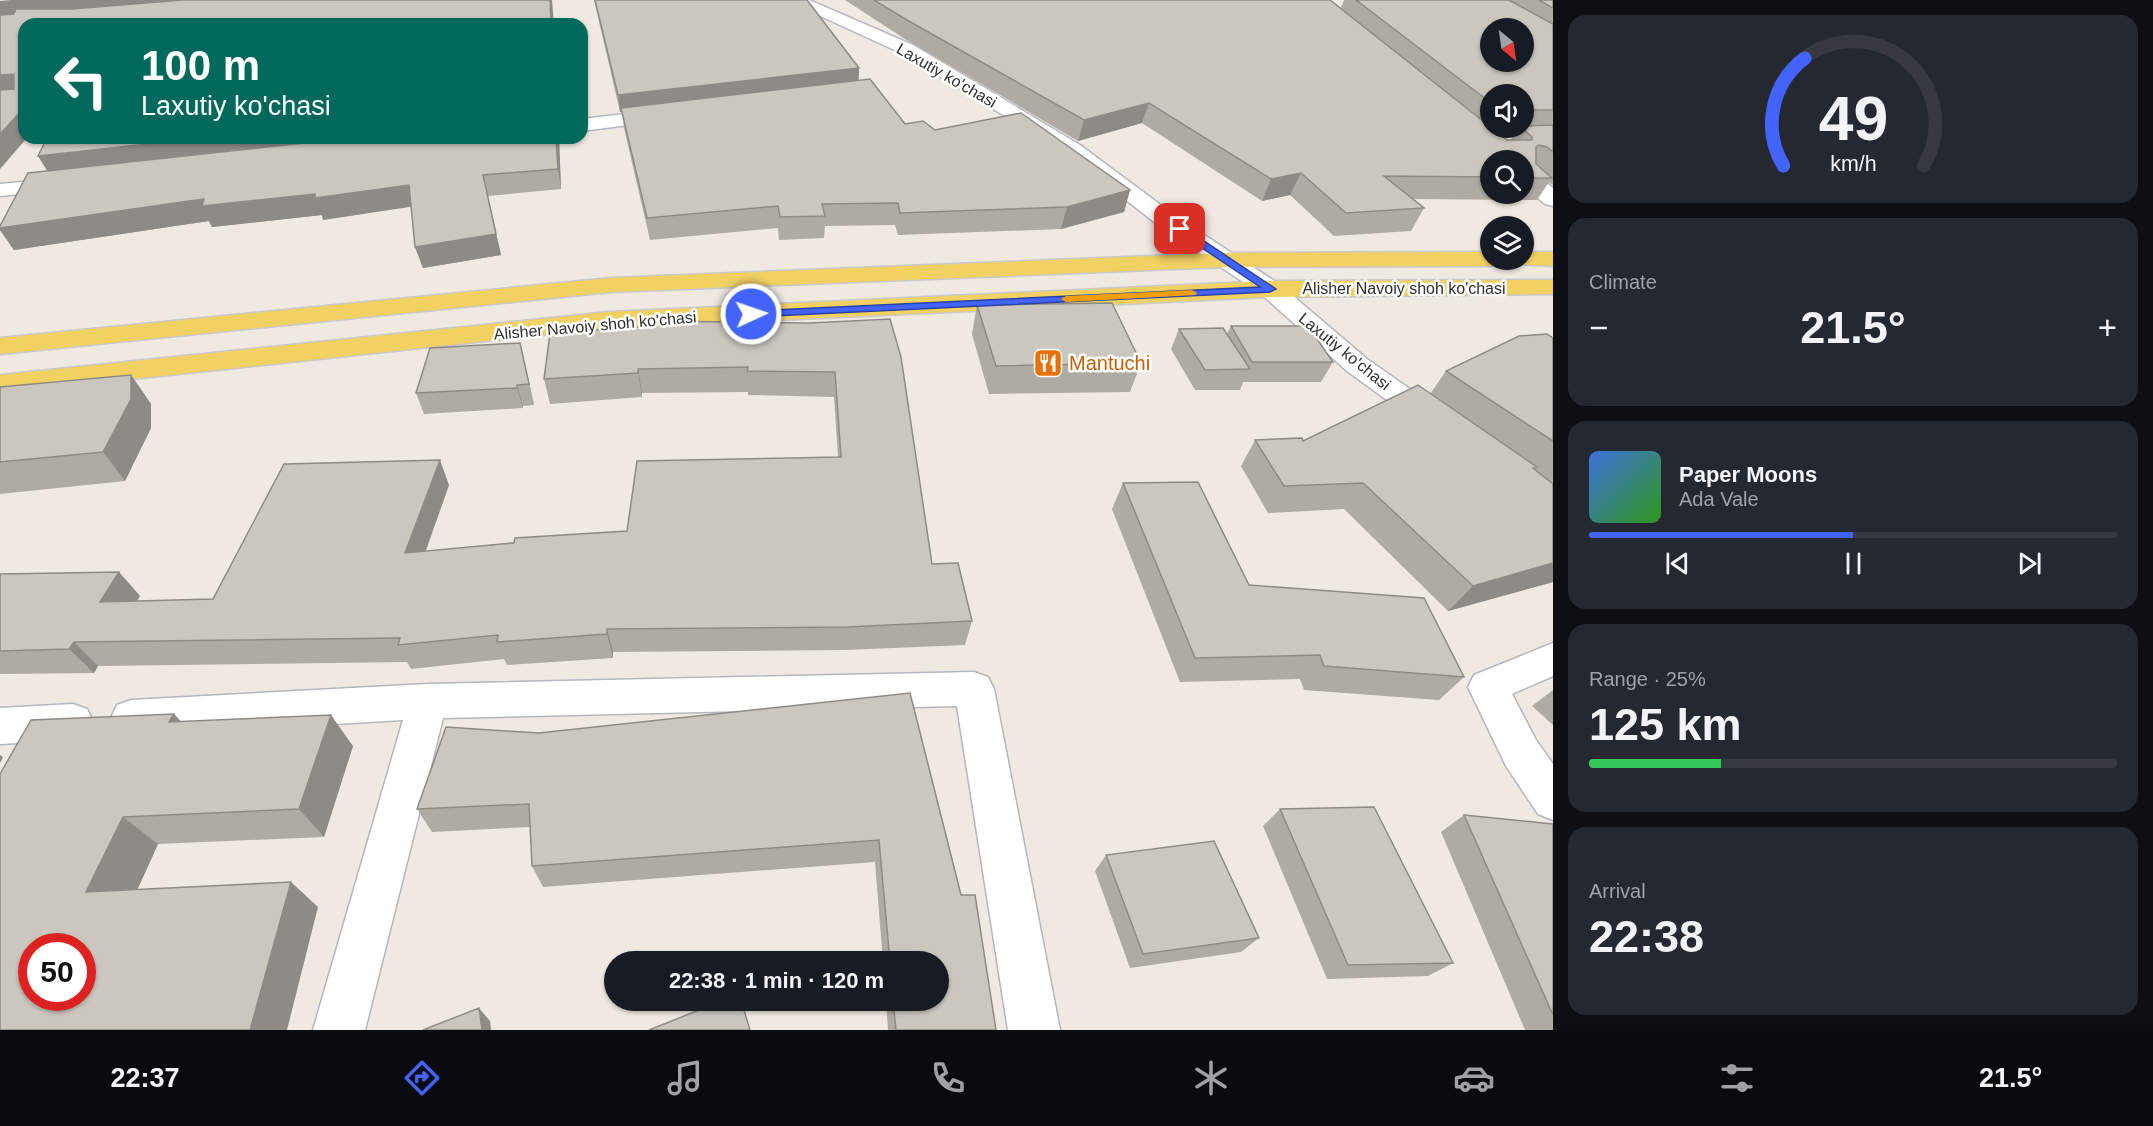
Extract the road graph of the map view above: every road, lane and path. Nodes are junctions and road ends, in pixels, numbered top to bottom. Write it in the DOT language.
graph roads {
  1 [pos="797,0"];
  2 [pos="688,112"];
  3 [pos="588,123"];
  4 [pos="1553,139"];
  5 [pos="1494,150"];
  6 [pos="82,182"];
  7 [pos="1534,183"];
  8 [pos="0,190"];
  9 [pos="1553,199"];
  10 [pos="1480,259"];
  11 [pos="1534,259"];
  12 [pos="1553,259"];
  13 [pos="1225,260"];
  14 [pos="1553,287"];
  15 [pos="1270,289"];
  16 [pos="0,346"];
  17 [pos="0,384"];
  18 [pos="1452,433"];
  19 [pos="1553,658"];
  20 [pos="428,701"];
  21 [pos="0,726"];
  22 [pos="1553,799"];
  23 [pos="339,1030"];
  24 [pos="1034,1030"];
  1 -- 13 [label="street, Laxutiy ko'chasi"];
  2 -- 3 [label="street"];
  4 -- 5 [label="street"];
  6 -- 8 [label="street"];
  7 -- 9 [label="street"];
  10 -- 13 [label="main road, Alisher Navoiy shoh ko'chasi"];
  11 -- 12 [label="main road, Alisher Navoiy shoh ko'chasi"];
  13 -- 15 [label="street, Laxutiy ko'chasi"];
  13 -- 16 [label="main road, Alisher Navoiy shoh ko'chasi"];
  14 -- 15 [label="main road, Alisher Navoiy shoh ko'chasi"];
  15 -- 17 [label="main road, Alisher Navoiy shoh ko'chasi"];
  15 -- 18 [label="street, Laxutiy ko'chasi"];
  19 -- 22 [label="street"];
  20 -- 21 [label="street"];
  20 -- 23 [label="street"];
  20 -- 24 [label="street"];
}
